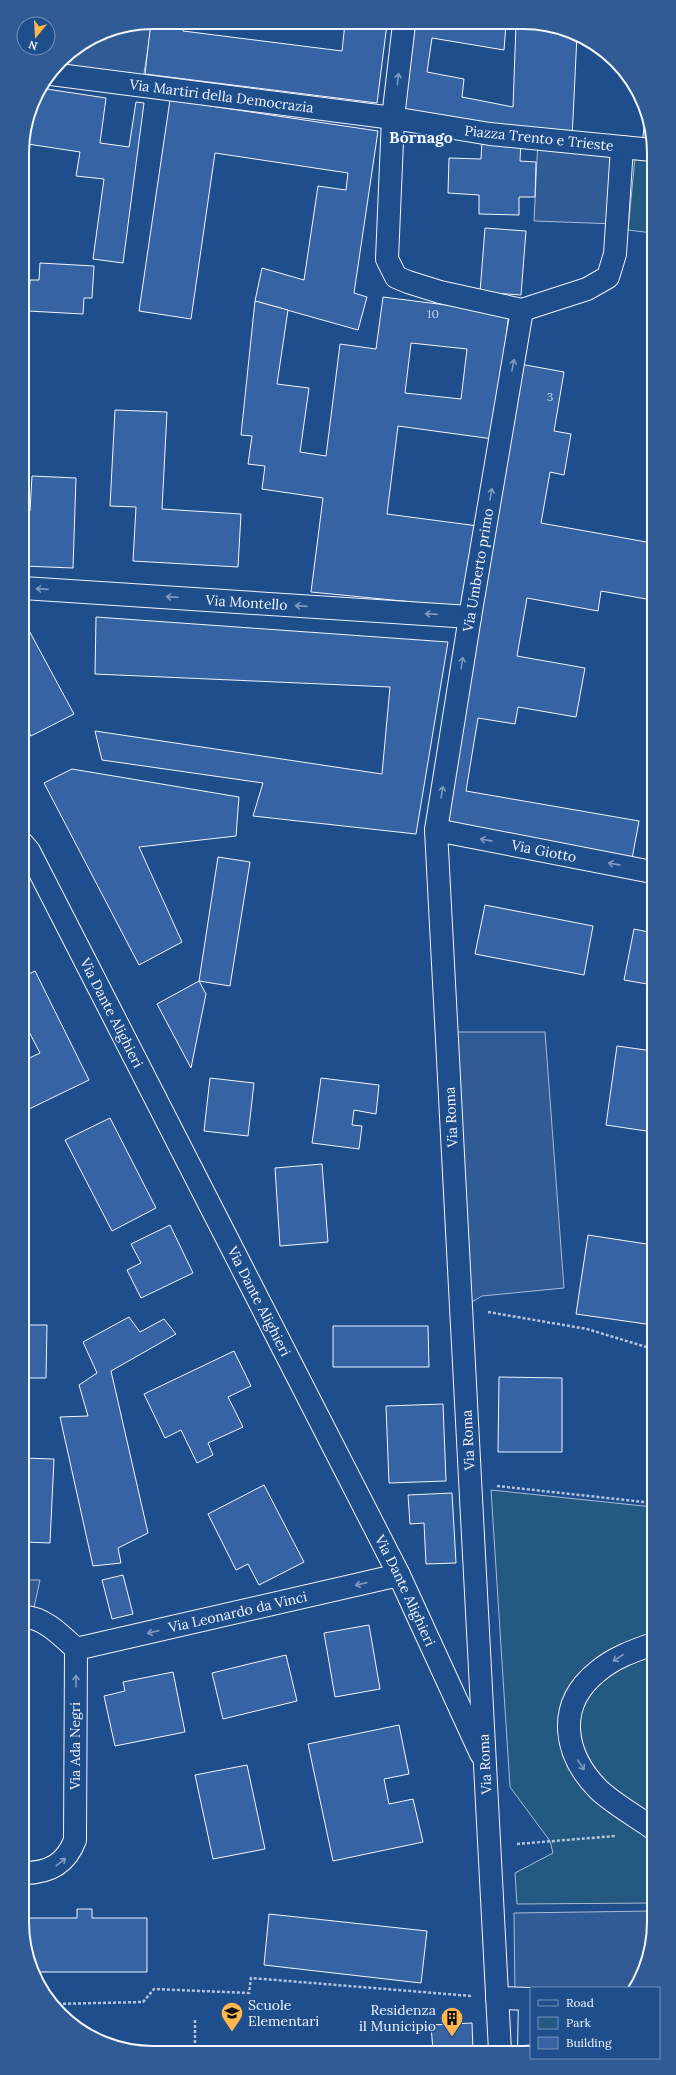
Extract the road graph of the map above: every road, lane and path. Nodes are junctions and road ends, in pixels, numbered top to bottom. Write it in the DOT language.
graph roads {
  1 [pos="403,29"];
  2 [pos="57,75"];
  3 [pos="393,118"];
  4 [pos="622,147"];
  5 [pos="647,150"];
  6 [pos="522,310"];
  7 [pos="29,588"];
  8 [pos="470,617"];
  9 [pos="436,830"];
  10 [pos="29,858"];
  11 [pos="647,871"];
  12 [pos="485,1312"];
  13 [pos="647,1347"];
  14 [pos="470,1483"];
  15 [pos="647,1502"];
  16 [pos="399,1575"];
  17 [pos="29,1617"];
  18 [pos="647,1646"];
  19 [pos="76,1649"];
  20 [pos="485,1763"];
  21 [pos="647,1824"];
  22 [pos="616,1836"];
  23 [pos="489,1846"];
  24 [pos="29,1872"];
  25 [pos="60,2004"];
  26 [pos="498,2008"];
  27 [pos="530,2017"];
  28 [pos="195,2020"];
  29 [pos="195,2046"];
  30 [pos="500,2046"];
  31 [pos="530,2046"];
  3 -- 1 [label="street, one-way"];
  2 -- 3 [label="street, Via Martiri della Democrazia"];
  3 -- 4 [label="street, Piazza Trento e Trieste"];
  3 -- 6 [label="street"];
  4 -- 5 [label="street"];
  4 -- 6 [label="street, Piazza Trento e Trieste"];
  8 -- 6 [label="street, Via Umberto primo, one-way"];
  8 -- 7 [label="street, Via Montello, one-way"];
  9 -- 8 [label="street, Via Umberto primo, one-way"];
  11 -- 9 [label="street, Via Giotto, one-way"];
  9 -- 14 [label="street, Via Roma"];
  10 -- 16 [label="street, Via Dante Alighieri"];
  12 -- 13 [label="path"];
  14 -- 15 [label="path"];
  14 -- 20 [label="street, Via Roma"];
  16 -- 19 [label="street, Via Leonardo da Vinci, one-way"];
  16 -- 20 [label="street, Via Dante Alighieri"];
  17 -- 19 [label="street"];
  18 -- 21 [label="street, one-way"];
  24 -- 19 [label="street, Via Ada Negri, one-way"];
  20 -- 23 [label="street, Via Roma"];
  22 -- 23 [label="path"];
  23 -- 26 [label="street, Via Roma"];
  25 -- 26 [label="path"];
  26 -- 27 [label="street"];
  26 -- 30 [label="street, Via Roma"];
  27 -- 31 [label="street"];
  28 -- 29 [label="path"];
}
